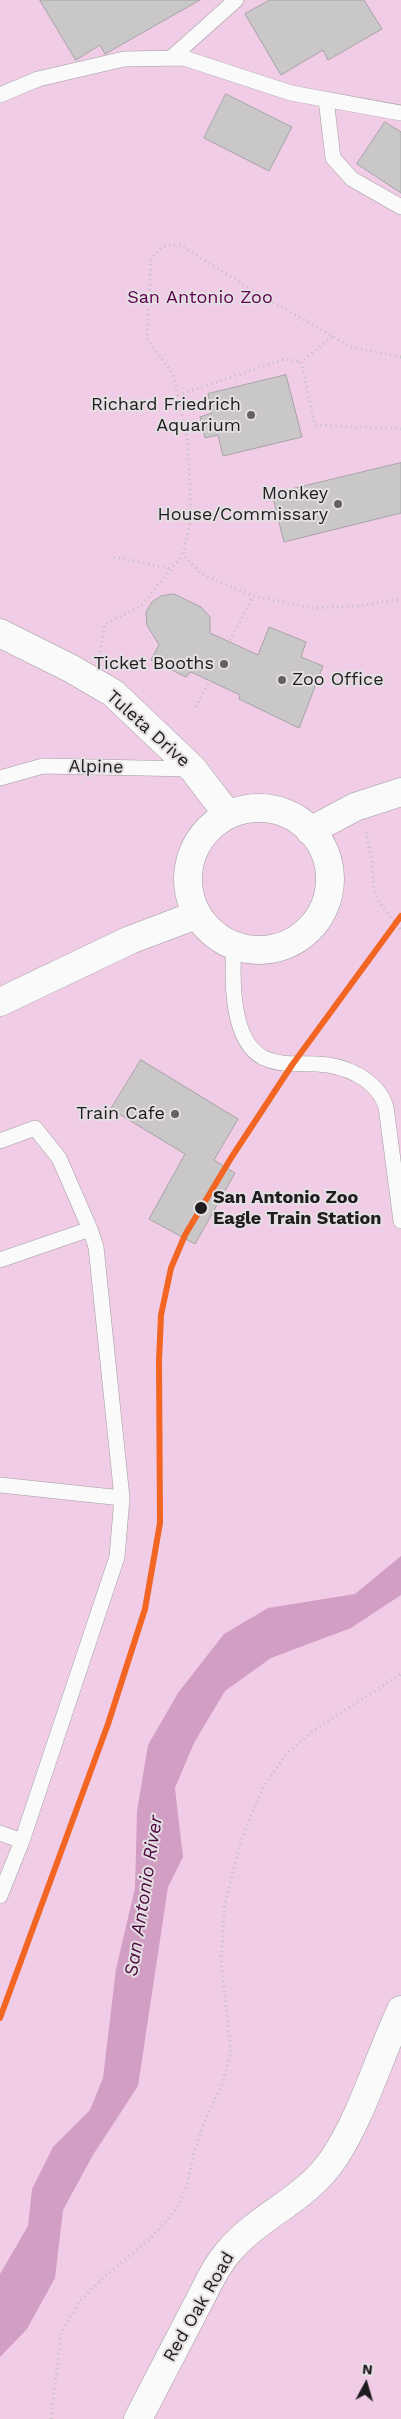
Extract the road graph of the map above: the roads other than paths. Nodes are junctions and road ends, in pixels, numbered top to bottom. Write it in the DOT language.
graph roads {
  1 [pos="236,0"];
  2 [pos="171,58"];
  3 [pos="0,95"];
  4 [pos="326,100"];
  5 [pos="401,113"];
  6 [pos="401,207"];
  7 [pos="0,633"];
  8 [pos="193,769"];
  9 [pos="0,778"];
  10 [pos="401,792"];
  11 [pos="228,815"];
  12 [pos="310,831"];
  13 [pos="196,915"];
  14 [pos="234,946"];
  15 [pos="0,1002"];
  16 [pos="0,1142"];
  17 [pos="401,1221"];
  18 [pos="90,1229"];
  19 [pos="0,1260"];
  20 [pos="0,1484"];
  21 [pos="122,1498"];
  22 [pos="0,1833"];
  23 [pos="22,1841"];
  24 [pos="0,1896"];
  25 [pos="401,2010"];
  26 [pos="138,2419"];
  1 -- 2 [label="lane"];
  2 -- 3 [label="lane"];
  2 -- 4 [label="lane"];
  4 -- 5 [label="lane"];
  4 -- 6 [label="lane"];
  7 -- 8 [label="street, Tuleta Drive"];
  8 -- 9 [label="lane, Alpine"];
  8 -- 11 [label="street, Tuleta Drive"];
  10 -- 12 [label="street"];
  11 -- 12 [label="street"];
  11 -- 13 [label="street"];
  12 -- 14 [label="street"];
  13 -- 14 [label="street"];
  13 -- 15 [label="street"];
  14 -- 17 [label="lane"];
  16 -- 18 [label="lane"];
  18 -- 19 [label="lane"];
  18 -- 21 [label="lane"];
  20 -- 21 [label="lane"];
  21 -- 23 [label="lane"];
  22 -- 23 [label="lane"];
  23 -- 24 [label="lane"];
  25 -- 26 [label="street, Red Oak Road"];
}
